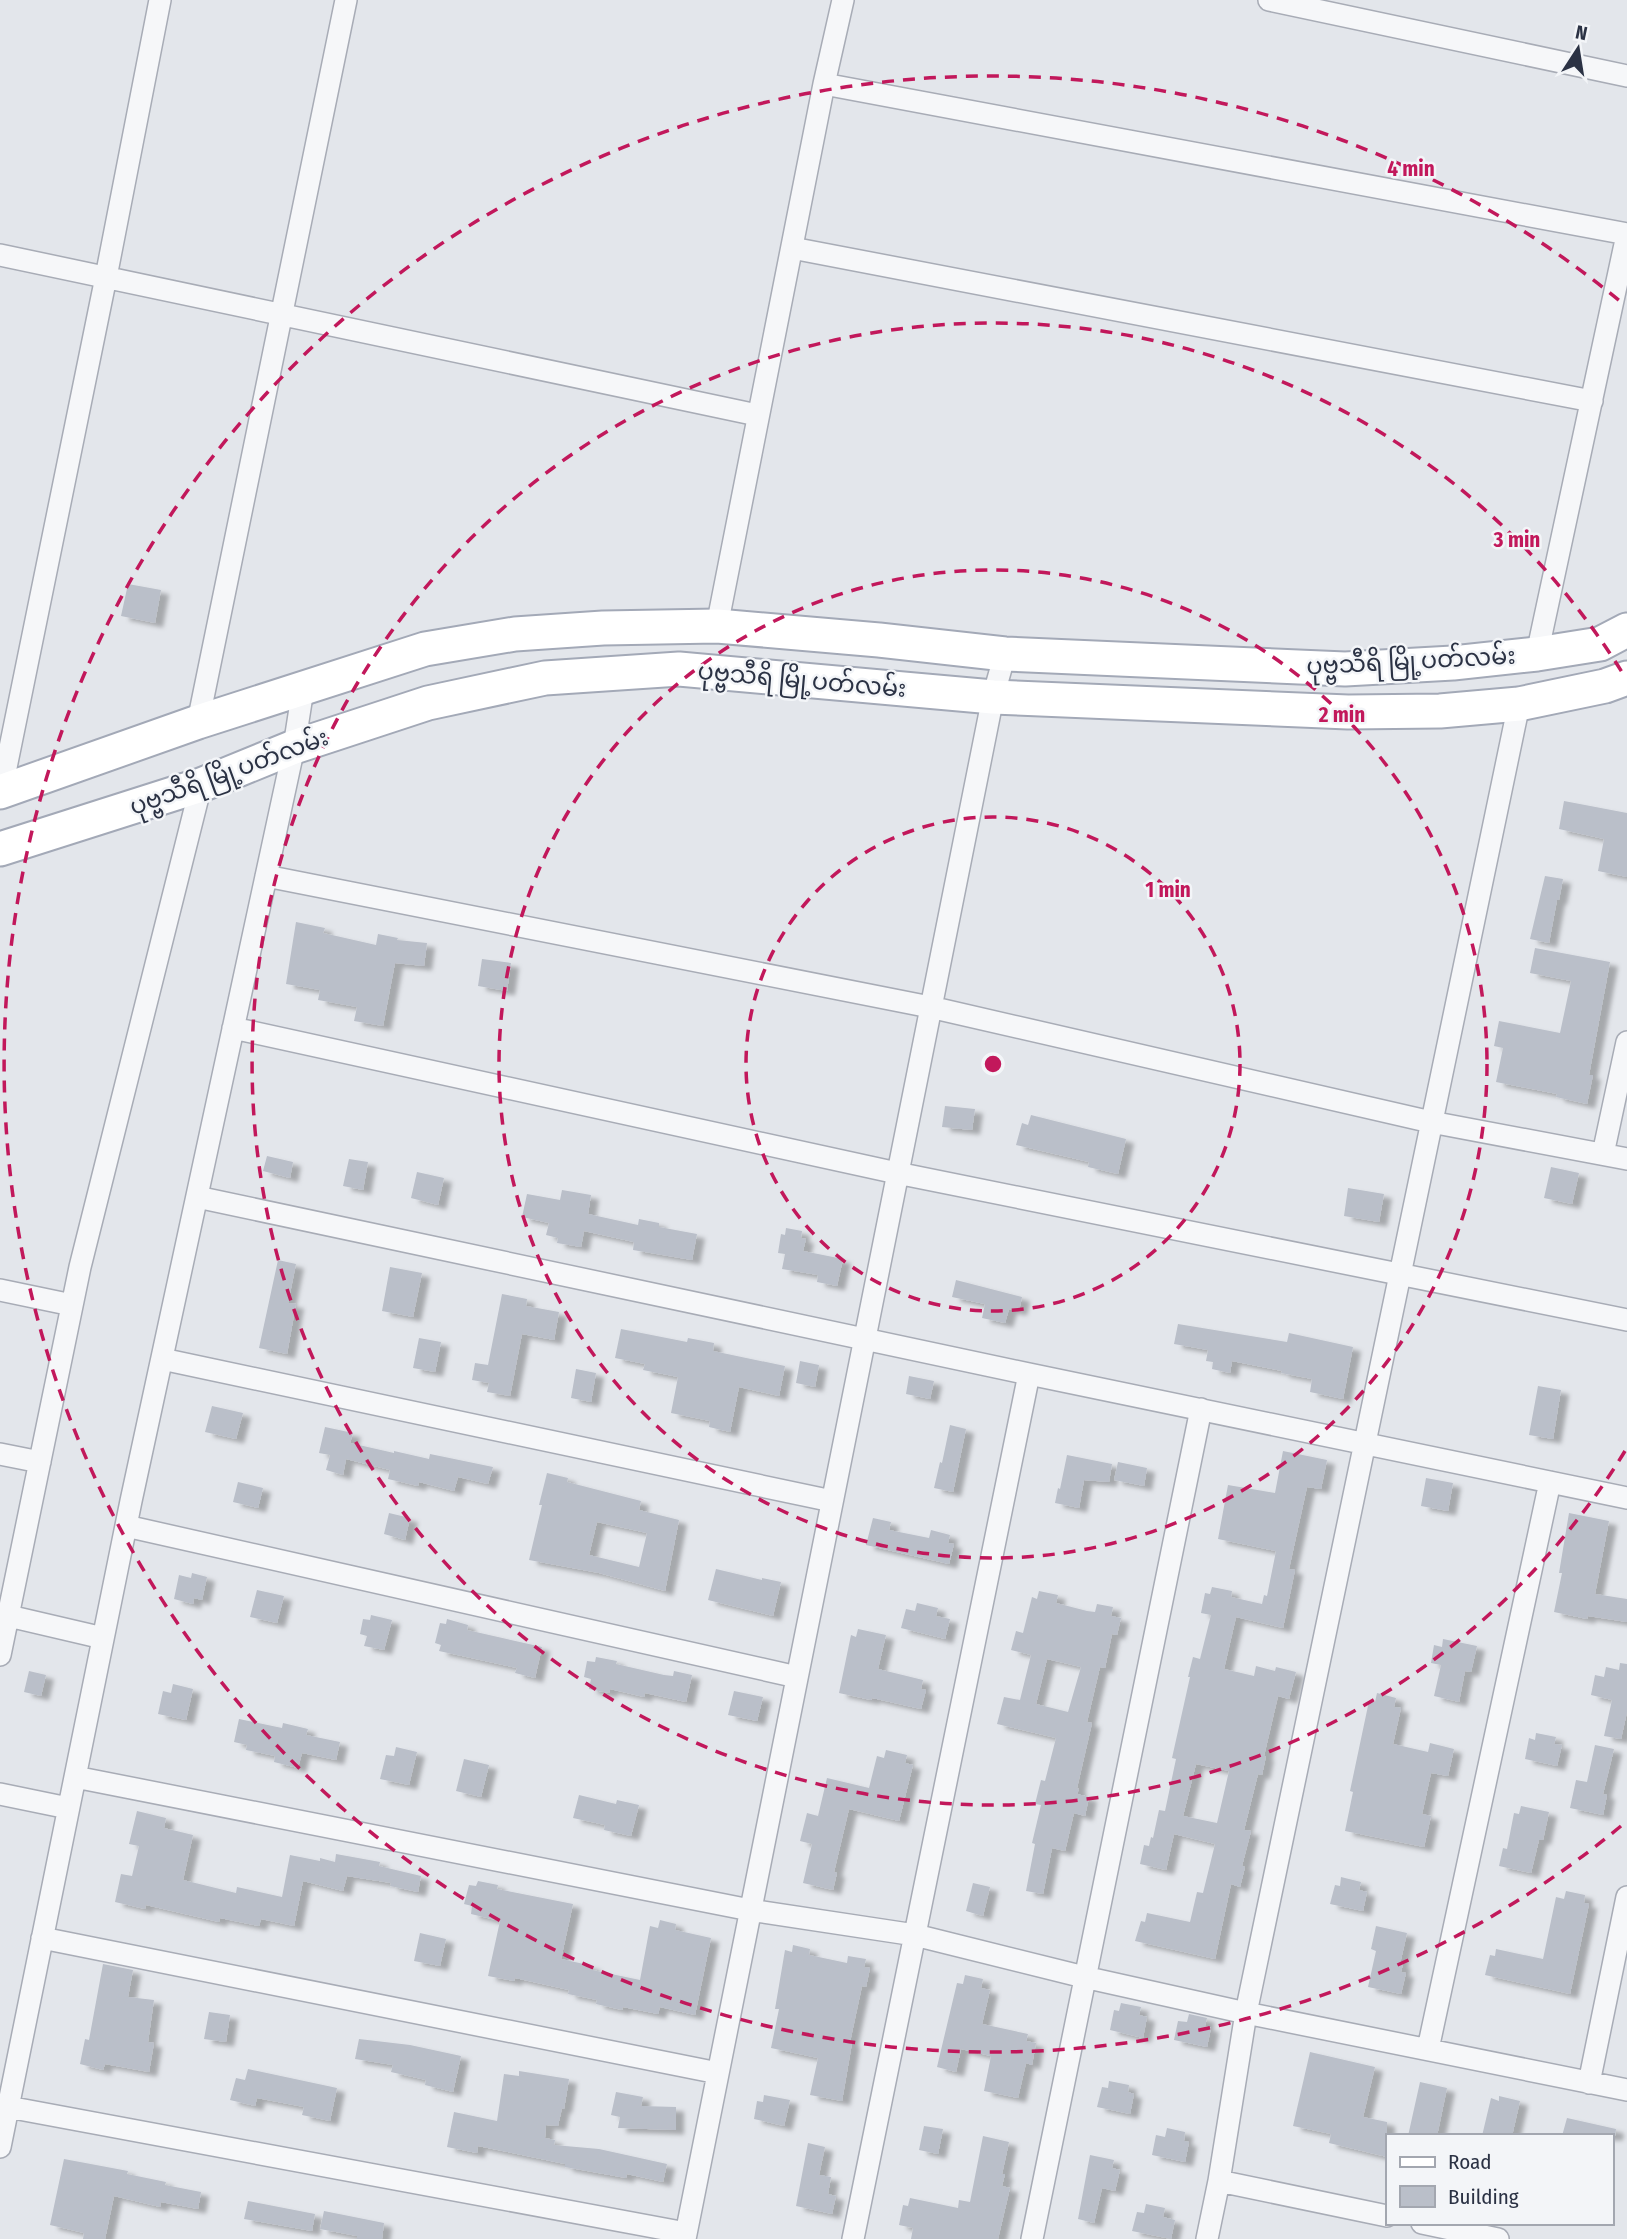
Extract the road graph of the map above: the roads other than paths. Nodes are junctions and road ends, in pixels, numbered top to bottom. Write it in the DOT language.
graph roads {
  1 [pos="159,0"];
  2 [pos="346,0"];
  3 [pos="843,0"];
  4 [pos="1269,0"];
  5 [pos="1365,10"];
  6 [pos="1627,76"];
  7 [pos="824,84"];
  8 [pos="1627,235"];
  9 [pos="792,248"];
  10 [pos="0,255"];
  11 [pos="106,277"];
  12 [pos="283,314"];
  13 [pos="1592,401"];
  14 [pos="757,415"];
  15 [pos="717,626"];
  16 [pos="1627,630"];
  17 [pos="1005,654"];
  18 [pos="1537,654"];
  19 [pos="1627,678"];
  20 [pos="303,689"];
  21 [pos="993,697"];
  22 [pos="1520,704"];
  23 [pos="198,722"];
  24 [pos="294,747"];
  25 [pos="201,785"];
  26 [pos="0,792"];
  27 [pos="0,849"];
  28 [pos="267,876"];
  29 [pos="930,1007"];
  30 [pos="233,1028"];
  31 [pos="1627,1042"];
  32 [pos="1431,1122"];
  33 [pos="1603,1154"];
  34 [pos="1627,1159"];
  35 [pos="897,1173"];
  36 [pos="197,1197"];
  37 [pos="1399,1274"];
  38 [pos="0,1290"];
  39 [pos="72,1305"];
  40 [pos="1627,1320"];
  41 [pos="864,1339"];
  42 [pos="162,1359"];
  43 [pos="1029,1374"];
  44 [pos="1201,1409"];
  45 [pos="1365,1443"];
  46 [pos="0,1454"];
  47 [pos="40,1462"];
  48 [pos="1550,1482"];
  49 [pos="1627,1498"];
  50 [pos="832,1501"];
  51 [pos="126,1526"];
  52 [pos="4,1615"];
  53 [pos="103,1637"];
  54 [pos="0,1655"];
  55 [pos="797,1677"];
  56 [pos="75,1777"];
  57 [pos="0,1794"];
  58 [pos="68,1808"];
  59 [pos="1627,1896"];
  60 [pos="750,1910"];
  61 [pos="915,1935"];
  62 [pos="42,1938"];
  63 [pos="1084,1977"];
  64 [pos="1246,2013"];
  65 [pos="1428,2049"];
  66 [pos="718,2073"];
  67 [pos="1589,2083"];
  68 [pos="1627,2090"];
  69 [pos="8,2107"];
  70 [pos="0,2147"];
  71 [pos="1219,2181"];
  72 [pos="1386,2216"];
  73 [pos="1432,2225"];
  74 [pos="685,2236"];
  75 [pos="853,2239"];
  76 [pos="1032,2239"];
  77 [pos="1207,2239"];
  78 [pos="1498,2239"];
  1 -- 11 [label="street"];
  2 -- 12 [label="street"];
  3 -- 7 [label="street"];
  4 -- 5 [label="street"];
  5 -- 6 [label="street"];
  7 -- 8 [label="street"];
  7 -- 9 [label="street"];
  8 -- 13 [label="street"];
  9 -- 13 [label="street"];
  9 -- 14 [label="street"];
  10 -- 11 [label="street"];
  11 -- 12 [label="street"];
  11 -- 26 [label="street"];
  12 -- 14 [label="street"];
  12 -- 23 [label="street"];
  13 -- 18 [label="street"];
  14 -- 15 [label="street"];
  15 -- 17 [label="main road, ပုဗ္ဗသီရိ မြို့ပတ်လမ်း"];
  15 -- 20 [label="main road, ပုဗ္ဗသီရိ မြို့ပတ်လမ်း"];
  16 -- 18 [label="main road, ပုဗ္ဗသီရိ မြို့ပတ်လမ်း"];
  17 -- 18 [label="main road, ပုဗ္ဗသီရိ မြို့ပတ်လမ်း"];
  17 -- 21 [label="street"];
  19 -- 22 [label="main road, ပုဗ္ဗသီရိ မြို့ပတ်လမ်း"];
  20 -- 23 [label="main road, ပုဗ္ဗသီရိ မြို့ပတ်လမ်း"];
  20 -- 24 [label="street"];
  21 -- 22 [label="main road, ပုဗ္ဗသီရိ မြို့ပတ်လမ်း"];
  21 -- 24 [label="main road, ပုဗ္ဗသီရိ မြို့ပတ်လမ်း"];
  21 -- 29 [label="street"];
  22 -- 32 [label="street"];
  23 -- 26 [label="main road, ပုဗ္ဗသီရိ မြို့ပတ်လမ်း"];
  24 -- 25 [label="main road, ပုဗ္ဗသီရိ မြို့ပတ်လမ်း"];
  24 -- 28 [label="street"];
  25 -- 27 [label="main road, ပုဗ္ဗသီရိ မြို့ပတ်လမ်း"];
  25 -- 39 [label="street"];
  28 -- 29 [label="street"];
  28 -- 30 [label="street"];
  29 -- 32 [label="street"];
  29 -- 35 [label="street"];
  30 -- 35 [label="street"];
  30 -- 36 [label="street"];
  31 -- 33 [label="street"];
  32 -- 33 [label="street"];
  32 -- 37 [label="street"];
  33 -- 34 [label="street"];
  35 -- 37 [label="street"];
  35 -- 41 [label="street"];
  36 -- 41 [label="street"];
  36 -- 42 [label="street"];
  37 -- 40 [label="street"];
  37 -- 45 [label="street"];
  38 -- 39 [label="street"];
  39 -- 47 [label="street"];
  41 -- 43 [label="street"];
  41 -- 50 [label="street"];
  42 -- 50 [label="street"];
  42 -- 51 [label="street"];
  43 -- 44 [label="street"];
  43 -- 61 [label="street"];
  44 -- 45 [label="street"];
  44 -- 63 [label="street"];
  45 -- 48 [label="street"];
  45 -- 64 [label="street"];
  46 -- 47 [label="street"];
  47 -- 52 [label="street"];
  48 -- 49 [label="street"];
  48 -- 65 [label="street"];
  50 -- 55 [label="street"];
  51 -- 53 [label="street"];
  51 -- 55 [label="street"];
  52 -- 53 [label="street"];
  52 -- 54 [label="street"];
  53 -- 56 [label="street"];
  55 -- 60 [label="street"];
  56 -- 58 [label="street"];
  56 -- 60 [label="street"];
  57 -- 58 [label="street"];
  58 -- 62 [label="street"];
  59 -- 67 [label="street"];
  60 -- 61 [label="street"];
  60 -- 66 [label="street"];
  61 -- 63 [label="street"];
  61 -- 75 [label="street"];
  62 -- 66 [label="street"];
  62 -- 69 [label="street"];
  63 -- 64 [label="street"];
  63 -- 76 [label="street"];
  64 -- 65 [label="street"];
  64 -- 71 [label="street"];
  65 -- 67 [label="street"];
  66 -- 74 [label="street"];
  67 -- 68 [label="street"];
  69 -- 70 [label="street"];
  69 -- 74 [label="street"];
  71 -- 72 [label="street"];
  71 -- 77 [label="street"];
  73 -- 78 [label="street"];
}
